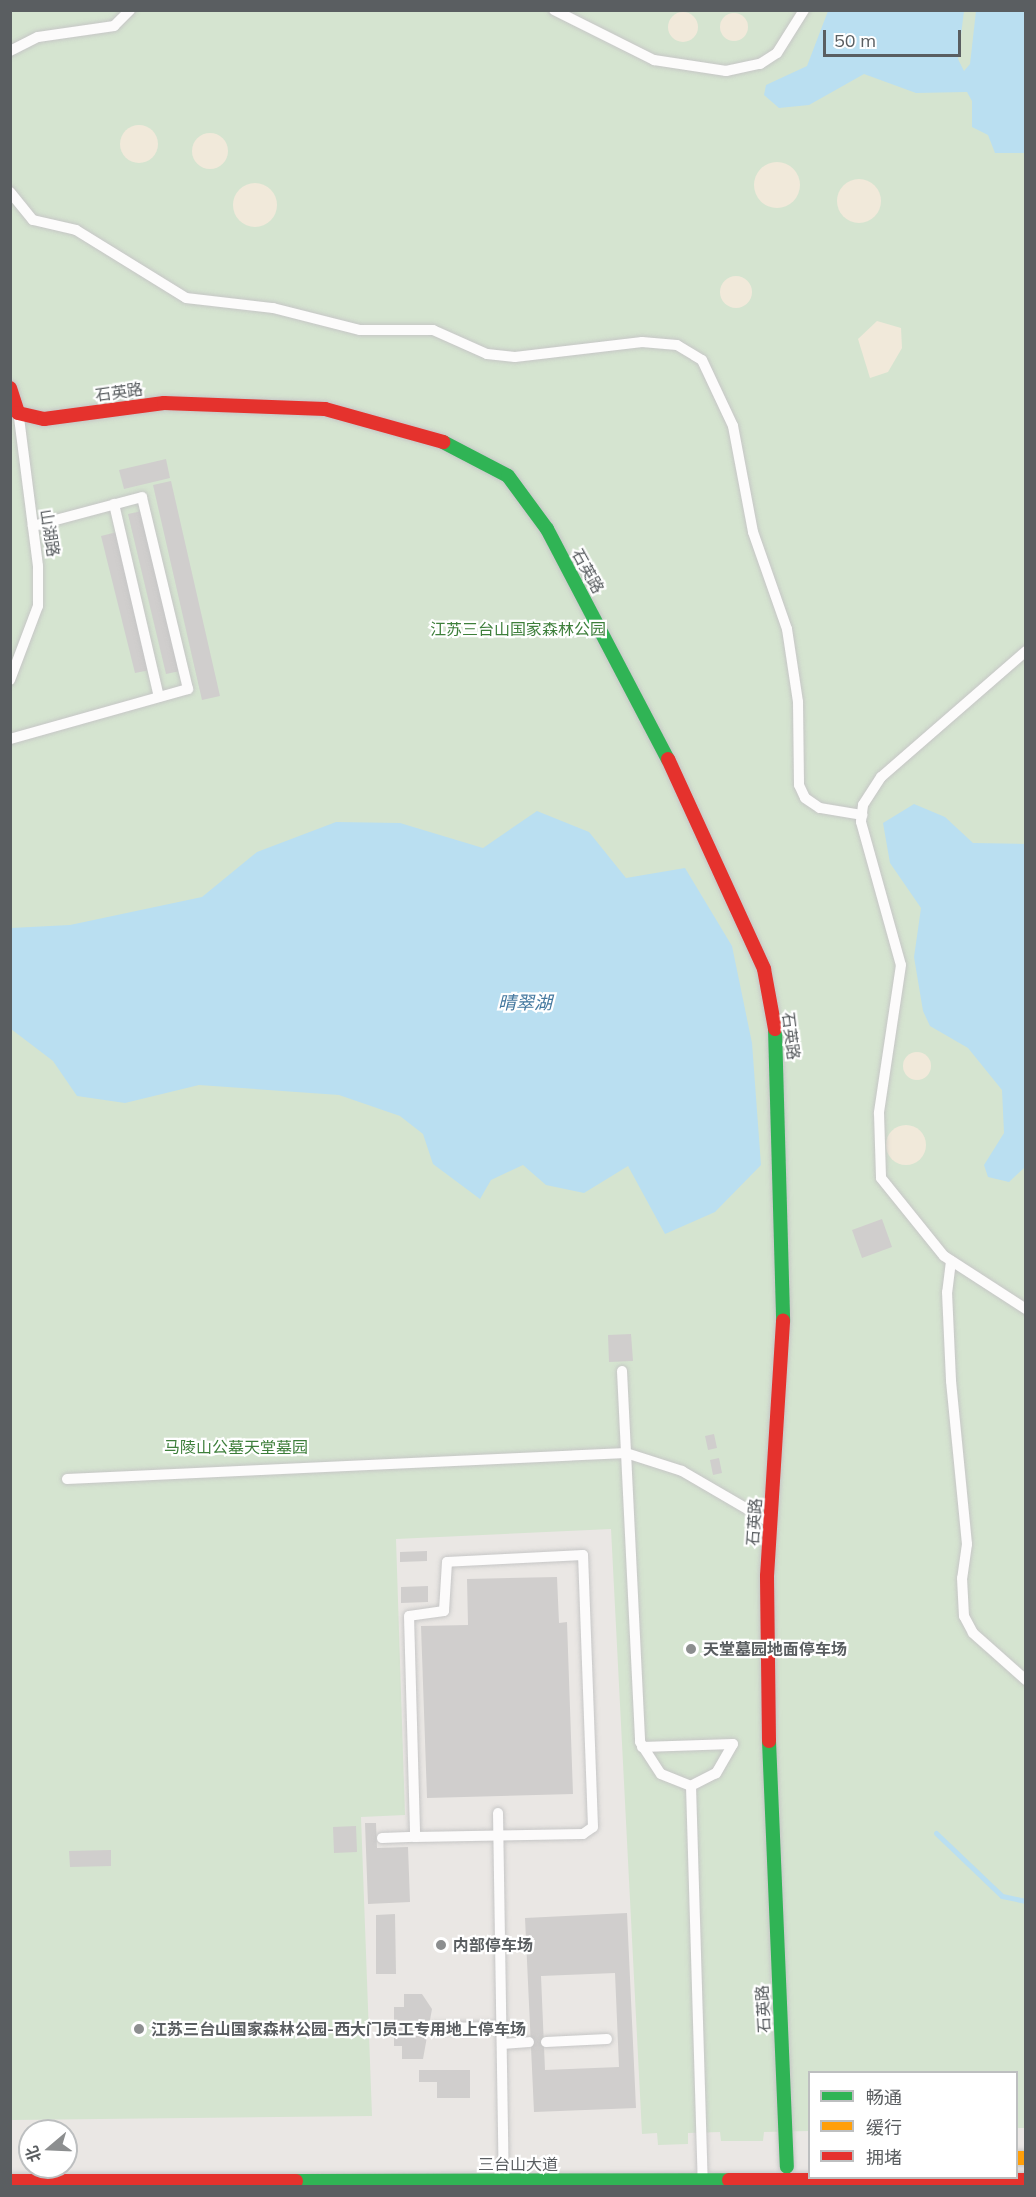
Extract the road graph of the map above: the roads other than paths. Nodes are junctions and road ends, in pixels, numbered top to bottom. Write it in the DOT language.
graph roads {
  1 [pos="130,10"];
  2 [pos="554,10"];
  3 [pos="804,10"];
  4 [pos="10,51"];
  5 [pos="10,192"];
  6 [pos="10,388"];
  7 [pos="18,413"];
  8 [pos="114,504"];
  9 [pos="33,526"];
  10 [pos="1026,651"];
  11 [pos="10,680"];
  12 [pos="159,697"];
  13 [pos="10,739"];
  14 [pos="862,815"];
  15 [pos="951,1261"];
  16 [pos="1026,1309"];
  17 [pos="622,1371"];
  18 [pos="626,1453"];
  19 [pos="67,1479"];
  20 [pos="771,1523"];
  21 [pos="1026,1680"];
  22 [pos="642,1747"];
  23 [pos="691,1786"];
  24 [pos="498,1813"];
  25 [pos="498,1836"];
  26 [pos="382,1838"];
  27 [pos="415,1838"];
  28 [pos="502,2027"];
  29 [pos="434,2028"];
  30 [pos="607,2039"];
  31 [pos="529,2042"];
  32 [pos="546,2042"];
  33 [pos="502,2044"];
  34 [pos="87,2164"];
  35 [pos="808,2166"];
  36 [pos="644,2167"];
  37 [pos="703,2167"];
  38 [pos="787,2167"];
  39 [pos="504,2174"];
  40 [pos="1026,2180"];
  41 [pos="10,2181"];
  42 [pos="996,2182"];
  43 [pos="704,2183"];
  44 [pos="644,2184"];
  1 -- 4 [label="lane"];
  2 -- 3 [label="lane"];
  5 -- 14 [label="lane"];
  6 -- 7 [label="street, 山湖路"];
  7 -- 9 [label="lane, 山湖路"];
  7 -- 20 [label="street, 石英路"];
  8 -- 9 [label="lane"];
  8 -- 12 [label="lane"];
  8 -- 12 [label="lane"];
  9 -- 11 [label="lane, 山湖路"];
  10 -- 14 [label="lane"];
  12 -- 13 [label="lane"];
  14 -- 15 [label="lane"];
  15 -- 16 [label="lane"];
  15 -- 21 [label="lane"];
  17 -- 18 [label="lane"];
  18 -- 19 [label="lane"];
  18 -- 20 [label="lane"];
  18 -- 22 [label="lane"];
  20 -- 38 [label="street, 石英路"];
  22 -- 23 [label="lane"];
  22 -- 23 [label="lane"];
  23 -- 37 [label="lane"];
  24 -- 25 [label="lane"];
  25 -- 27 [label="lane"];
  25 -- 27 [label="lane"];
  25 -- 28 [label="lane"];
  26 -- 27 [label="lane"];
  28 -- 29 [label="lane"];
  28 -- 33 [label="lane"];
  30 -- 32 [label="lane"];
  31 -- 33 [label="lane"];
  33 -- 39 [label="lane"];
  34 -- 39 [label="street, 三台山大道"];
  35 -- 38 [label="street, 三台山大道"];
  36 -- 37 [label="street, 三台山大道"];
  36 -- 39 [label="street, 三台山大道"];
  36 -- 44 [label="lane"];
  37 -- 38 [label="street, 三台山大道"];
  37 -- 43 [label="lane"];
  39 -- 41 [label="street, 三台山大道"];
  39 -- 44 [label="street, 三台山大道"];
  40 -- 42 [label="street, 三台山大道"];
  42 -- 43 [label="street, 三台山大道"];
  43 -- 44 [label="street, 三台山大道"];
}
